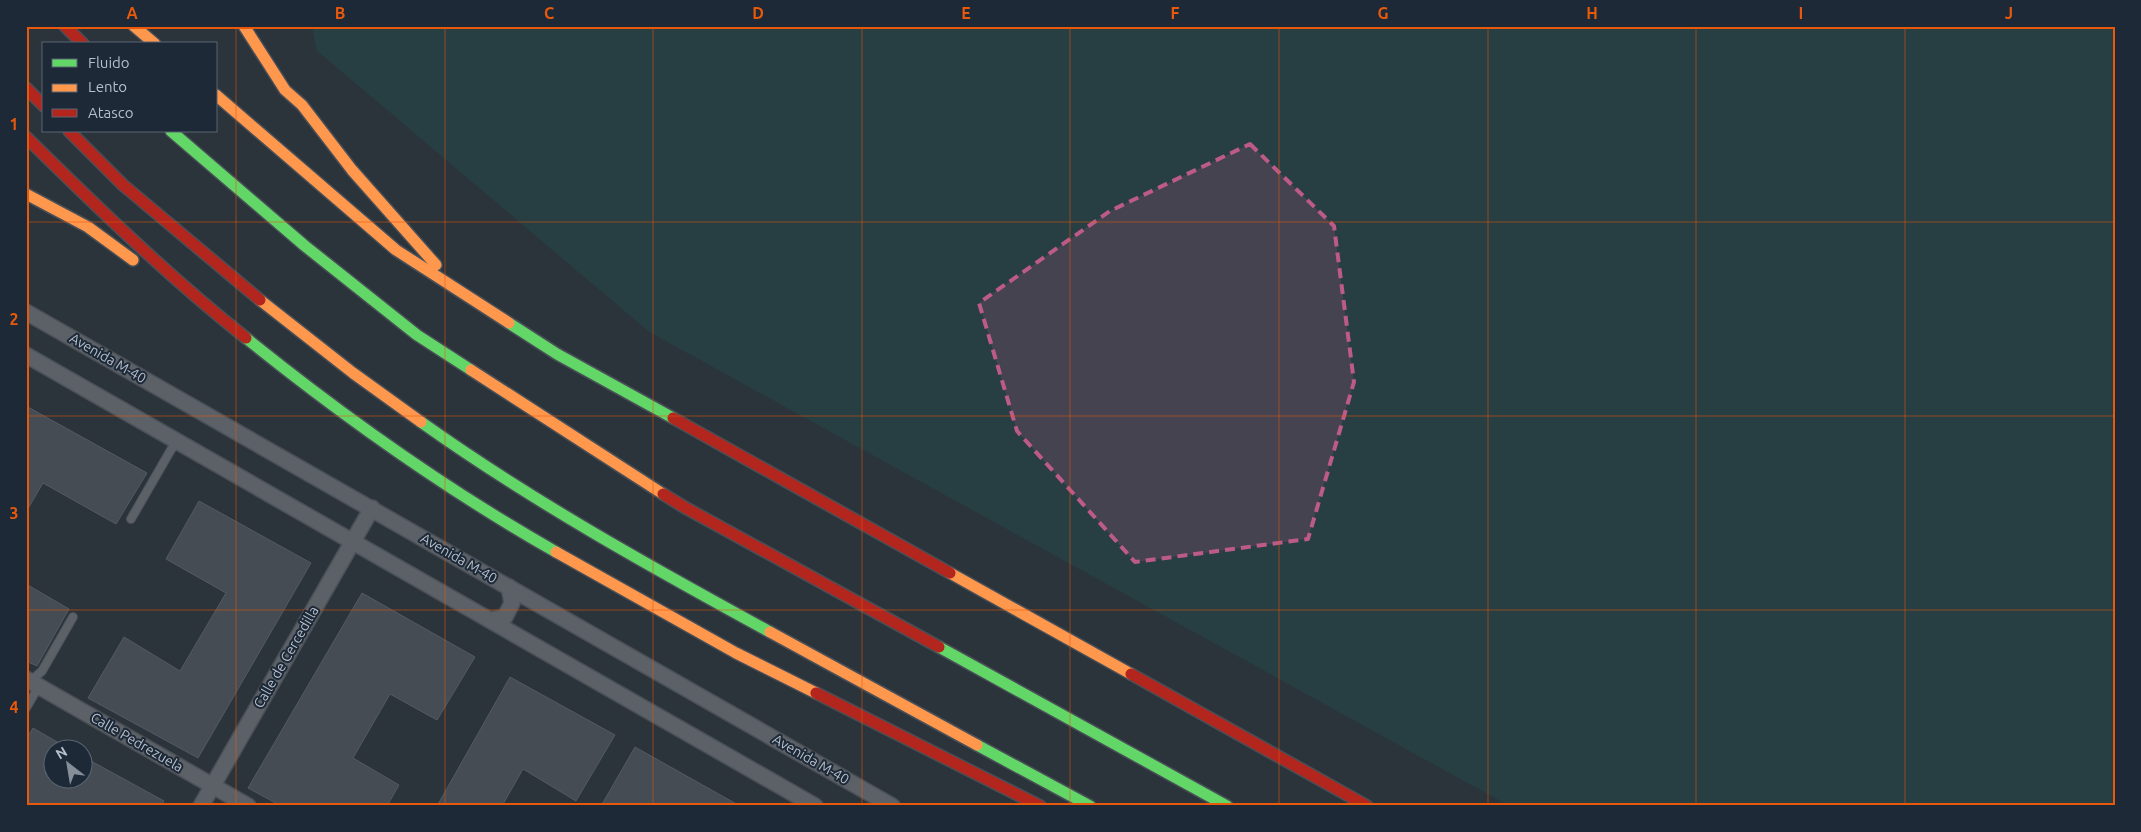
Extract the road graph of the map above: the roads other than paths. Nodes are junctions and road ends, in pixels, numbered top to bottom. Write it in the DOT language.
graph roads {
  1 [pos="65,26"];
  2 [pos="134,26"];
  3 [pos="244,26"];
  4 [pos="81,42"];
  5 [pos="153,42"];
  6 [pos="289,74"];
  7 [pos="26,88"];
  8 [pos="218,97"];
  9 [pos="42,104"];
  10 [pos="302,105"];
  11 [pos="70,132"];
  12 [pos="172,132"];
  13 [pos="26,137"];
  14 [pos="26,194"];
  15 [pos="459,290"];
  16 [pos="26,312"];
  17 [pos="218,316"];
  18 [pos="26,355"];
  19 [pos="180,443"];
  20 [pos="372,508"];
  21 [pos="131,519"];
  22 [pos="352,541"];
  23 [pos="509,587"];
  24 [pos="73,617"];
  25 [pos="490,620"];
  26 [pos="31,682"];
  27 [pos="26,708"];
  28 [pos="212,785"];
  29 [pos="201,806"];
  30 [pos="248,806"];
  31 [pos="815,806"];
  32 [pos="892,806"];
  33 [pos="1040,806"];
  34 [pos="1090,806"];
  35 [pos="1228,806"];
  36 [pos="1367,806"];
  1 -- 4 [label="highway"];
  2 -- 5 [label="highway"];
  3 -- 10 [label="highway"];
  6 -- 10 [label="highway"];
  7 -- 9 [label="highway"];
  8 -- 15 [label="highway"];
  10 -- 15 [label="highway"];
  11 -- 34 [label="highway"];
  12 -- 35 [label="highway"];
  13 -- 17 [label="highway"];
  14 -- 17 [label="highway"];
  15 -- 36 [label="highway"];
  16 -- 20 [label="street, Avenida M-40"];
  17 -- 33 [label="highway"];
  18 -- 19 [label="street"];
  19 -- 21 [label="lane"];
  19 -- 22 [label="street"];
  20 -- 22 [label="street, Calle de Cercedilla"];
  20 -- 23 [label="street, Avenida M-40"];
  22 -- 25 [label="street"];
  22 -- 28 [label="street, Calle de Cercedilla"];
  23 -- 25 [label="street"];
  23 -- 32 [label="street, Avenida M-40"];
  24 -- 26 [label="lane"];
  25 -- 31 [label="street"];
  26 -- 27 [label="lane"];
  26 -- 28 [label="street, Calle Pedrezuela"];
  28 -- 29 [label="street, Calle de Cercedilla"];
  28 -- 30 [label="street, Calle Pedrezuela"];
}
